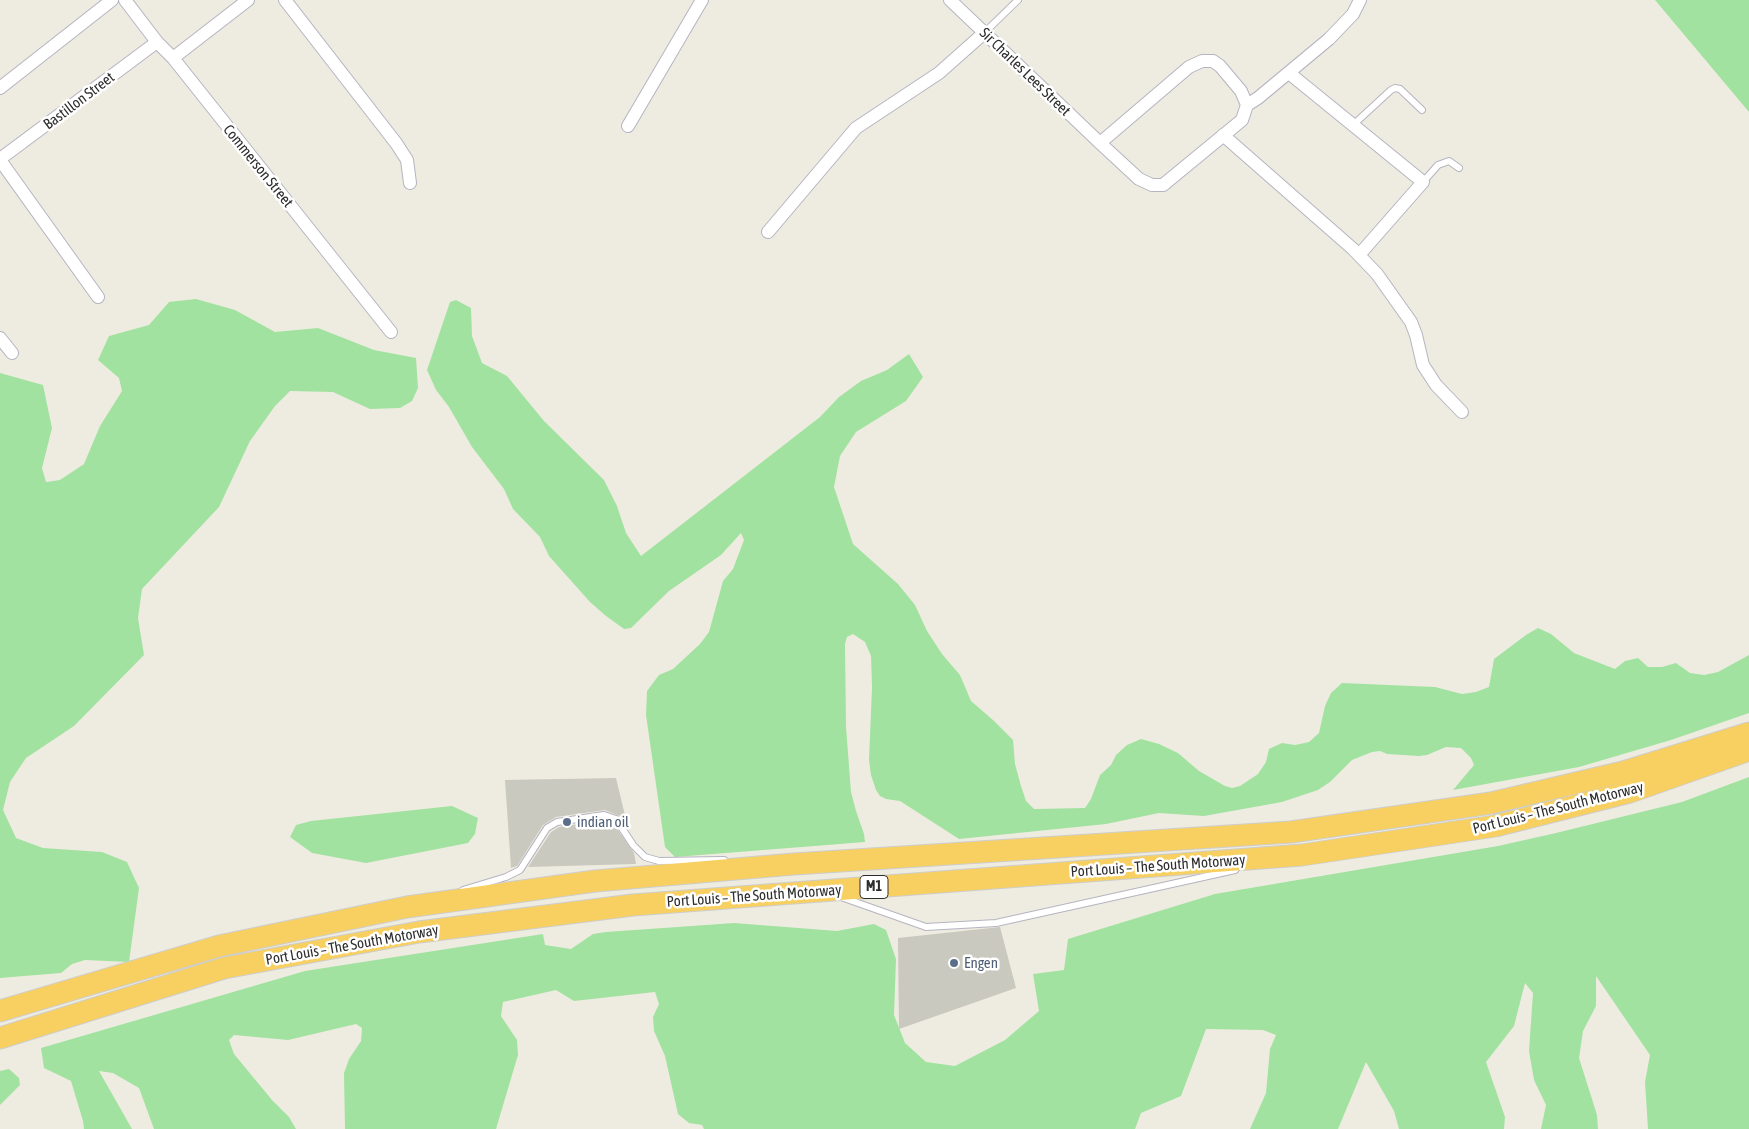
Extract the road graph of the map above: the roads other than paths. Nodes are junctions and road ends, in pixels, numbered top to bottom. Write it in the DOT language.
graph roads {
  1 [pos="112,0"];
  2 [pos="125,0"];
  3 [pos="248,0"];
  4 [pos="285,0"];
  5 [pos="702,0"];
  6 [pos="950,0"];
  7 [pos="1018,0"];
  8 [pos="1360,0"];
  9 [pos="984,32"];
  10 [pos="157,42"];
  11 [pos="172,58"];
  12 [pos="1289,73"];
  13 [pos="0,88"];
  14 [pos="1247,105"];
  15 [pos="1422,110"];
  16 [pos="1353,125"];
  17 [pos="628,126"];
  18 [pos="1224,135"];
  19 [pos="1100,143"];
  20 [pos="0,160"];
  21 [pos="1459,168"];
  22 [pos="1423,182"];
  23 [pos="410,184"];
  24 [pos="768,232"];
  25 [pos="1358,255"];
  26 [pos="98,297"];
  27 [pos="391,332"];
  28 [pos="0,338"];
  29 [pos="12,353"];
  30 [pos="1462,412"];
  31 [pos="1749,733"];
  32 [pos="1749,750"];
  33 [pos="1302,855"];
  34 [pos="728,860"];
  35 [pos="737,861"];
  36 [pos="794,864"];
  37 [pos="824,891"];
  38 [pos="407,907"];
  39 [pos="0,1011"];
  40 [pos="0,1038"];
  1 -- 13 [label="street"];
  2 -- 10 [label="street, Commerson Street"];
  3 -- 11 [label="street"];
  4 -- 23 [label="street"];
  5 -- 17 [label="street"];
  6 -- 9 [label="street, Sir Charles Lees Street"];
  7 -- 9 [label="lane"];
  8 -- 12 [label="street"];
  9 -- 19 [label="street, Sir Charles Lees Street"];
  9 -- 24 [label="street"];
  10 -- 11 [label="street, Commerson Street"];
  10 -- 20 [label="street, Bastillon Street"];
  11 -- 27 [label="street, Commerson Street"];
  12 -- 14 [label="street"];
  12 -- 16 [label="street"];
  14 -- 18 [label="street, Sir Charles Lees Street"];
  14 -- 19 [label="street"];
  15 -- 16 [label="lane"];
  16 -- 22 [label="street"];
  18 -- 19 [label="street, Sir Charles Lees Street"];
  18 -- 25 [label="street"];
  20 -- 26 [label="street"];
  21 -- 22 [label="lane"];
  22 -- 25 [label="street"];
  25 -- 30 [label="street"];
  28 -- 29 [label="street"];
  31 -- 36 [label="highway, Port Louis – The South Motorway / M1"];
  32 -- 33 [label="highway, Port Louis – The South Motorway / M1"];
  33 -- 37 [label="highway, Port Louis – The South Motorway / M1"];
  33 -- 37 [label="lane"];
  34 -- 38 [label="lane"];
  35 -- 36 [label="lane"];
  36 -- 38 [label="highway, Port Louis – The South Motorway / M1"];
  37 -- 40 [label="highway, Port Louis – The South Motorway / M1"];
  38 -- 39 [label="highway, Port Louis – The South Motorway / M1"];
}
